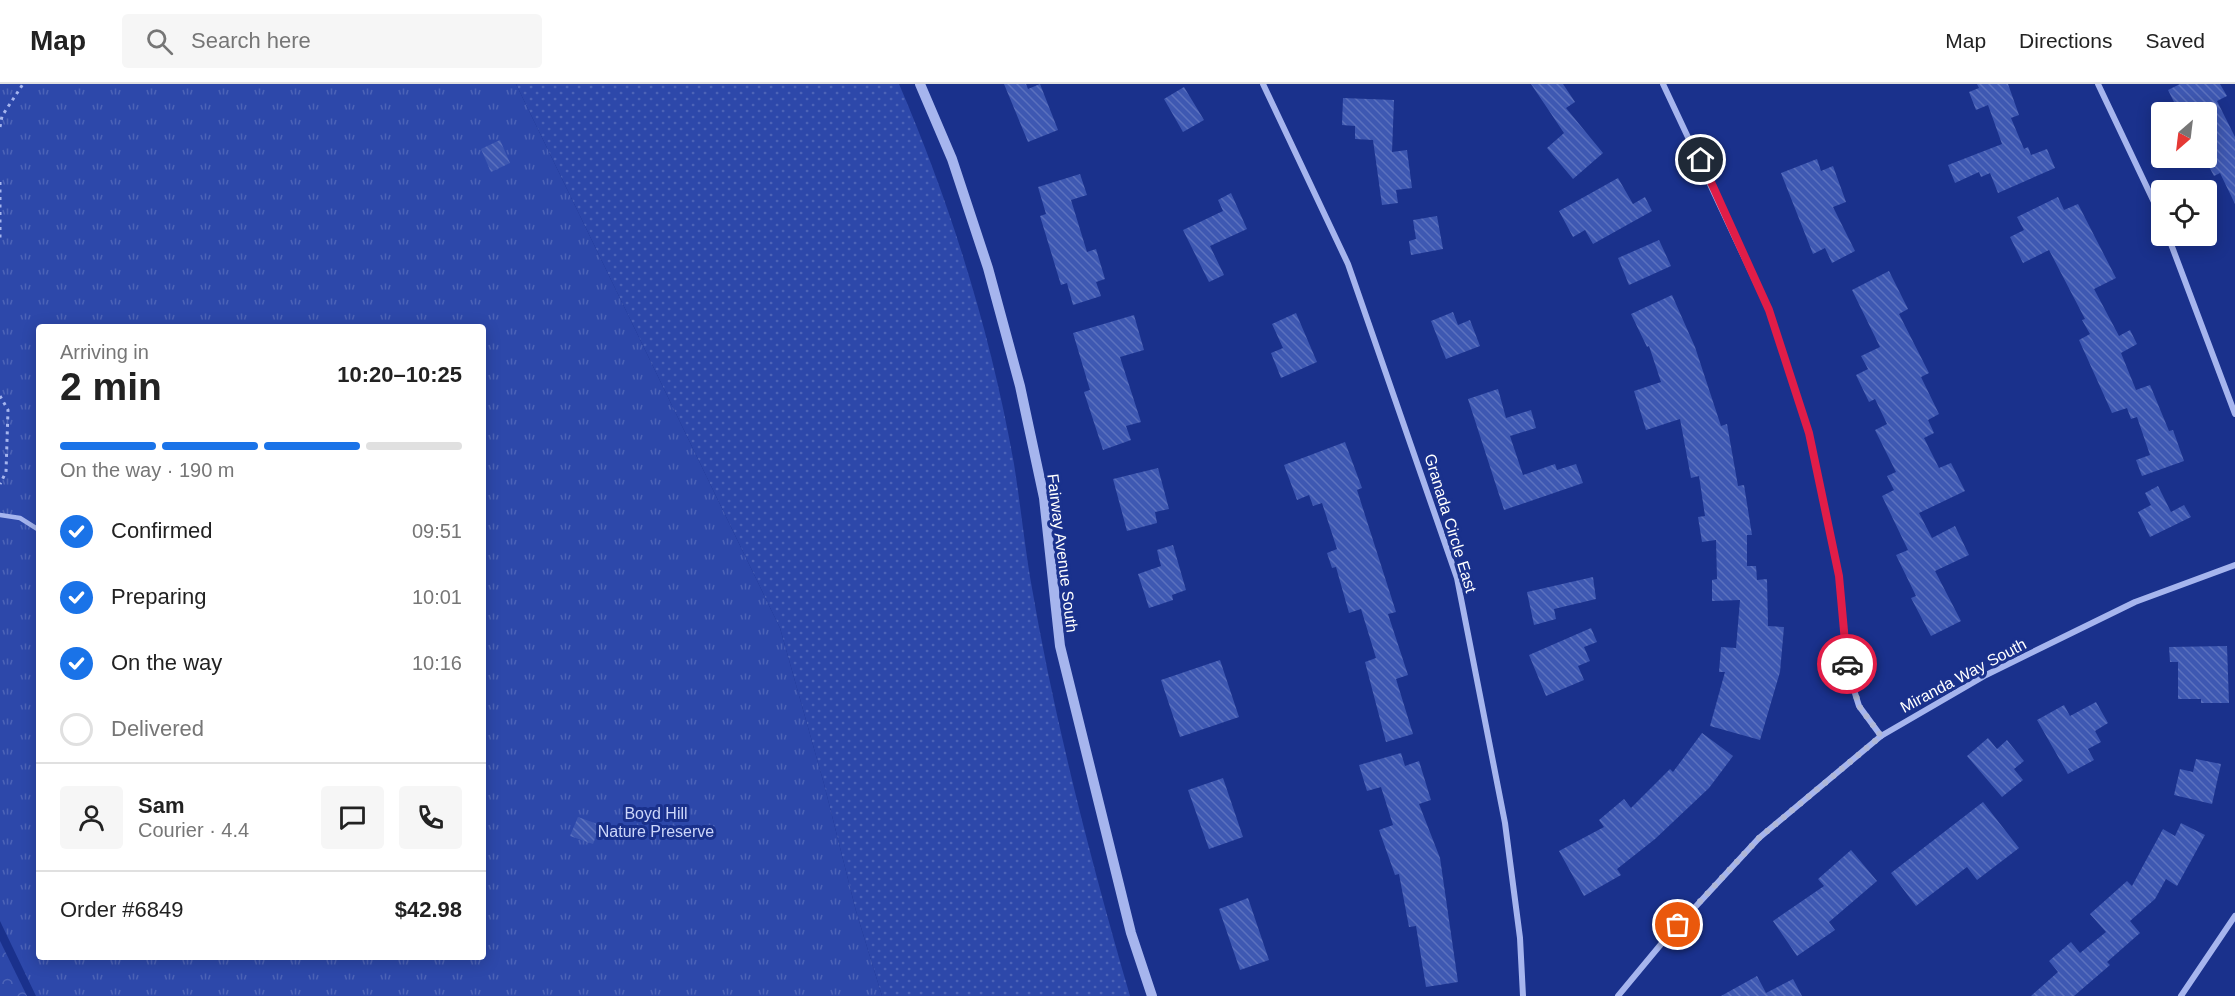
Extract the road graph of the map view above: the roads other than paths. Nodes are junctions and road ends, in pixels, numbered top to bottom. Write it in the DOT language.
graph roads {
  1 [pos="920,84"];
  2 [pos="1263,84"];
  3 [pos="1663,84"];
  4 [pos="2098,84"];
  5 [pos="2151,196"];
  6 [pos="2172,246"];
  7 [pos="2235,414"];
  8 [pos="0,515"];
  9 [pos="36,528"];
  10 [pos="2235,566"];
  11 [pos="1881,736"];
  12 [pos="2235,916"];
  13 [pos="1152,996"];
  14 [pos="1523,996"];
  15 [pos="1618,996"];
  16 [pos="2181,996"];
  1 -- 13 [label="street, Fairway Avenue South"];
  2 -- 14 [label="street, Granada Circle East"];
  3 -- 11 [label="street"];
  4 -- 5 [label="street"];
  6 -- 7 [label="street"];
  8 -- 9 [label="lane"];
  10 -- 11 [label="street, Miranda Way South"];
  11 -- 15 [label="street, Miranda Way South"];
  12 -- 16 [label="street"];
}
